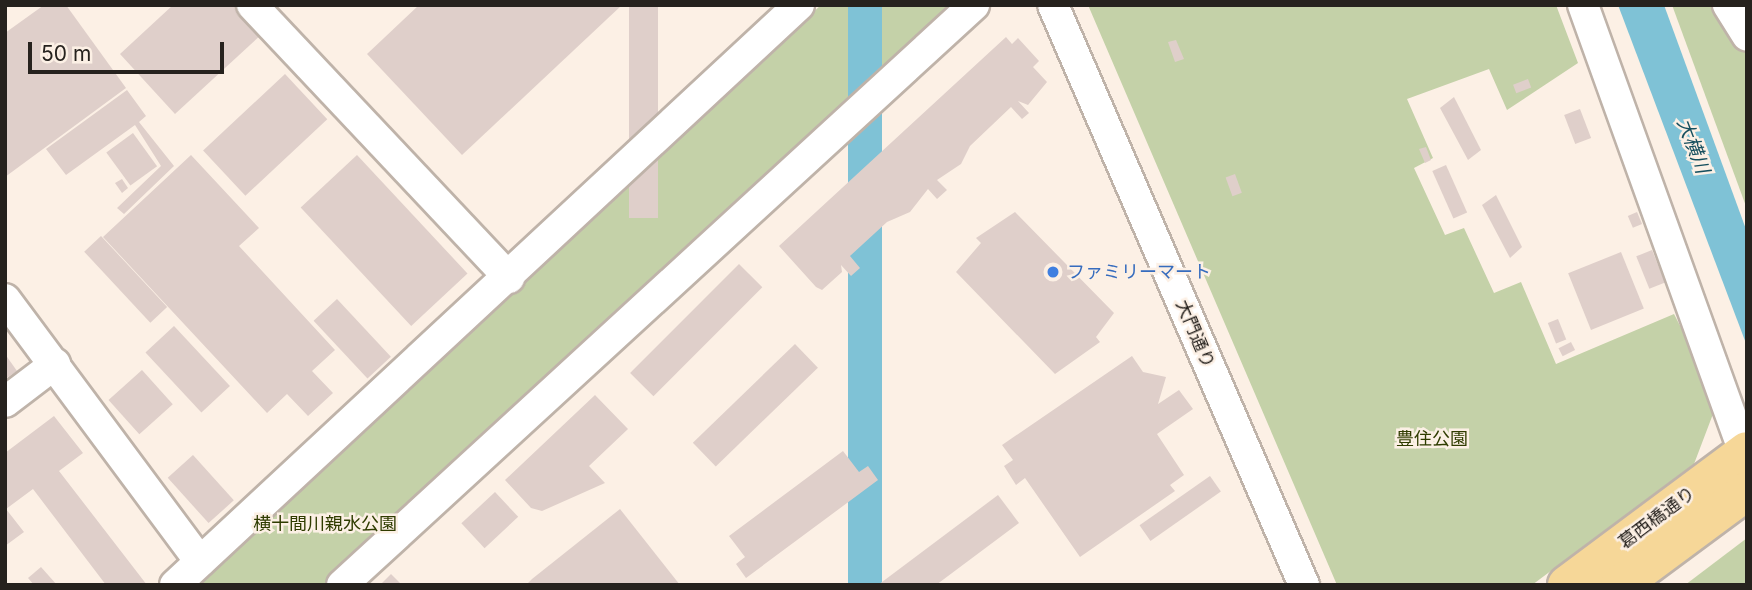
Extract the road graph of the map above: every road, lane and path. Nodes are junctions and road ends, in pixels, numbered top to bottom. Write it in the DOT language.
graph roads {
  1 [pos="251,5"];
  2 [pos="974,5"];
  3 [pos="1053,5"];
  4 [pos="1583,5"];
  5 [pos="1728,5"];
  6 [pos="793,7"];
  7 [pos="1747,36"];
  8 [pos="509,278"];
  9 [pos="5,299"];
  10 [pos="55,364"];
  11 [pos="5,401"];
  12 [pos="1745,452"];
  13 [pos="1747,491"];
  14 [pos="200,562"];
  15 [pos="175,585"];
  16 [pos="342,585"];
  17 [pos="1304,585"];
  18 [pos="1567,585"];
  19 [pos="1620,585"];
  1 -- 8 [label="street"];
  2 -- 16 [label="street"];
  3 -- 17 [label="street, 大門通り"];
  4 -- 12 [label="street"];
  5 -- 7 [label="street"];
  6 -- 8 [label="street"];
  8 -- 14 [label="street"];
  9 -- 10 [label="street"];
  10 -- 11 [label="street"];
  10 -- 14 [label="street"];
  12 -- 18 [label="main road, 葛西橋通り"];
  13 -- 19 [label="main road, 葛西橋通り"];
  14 -- 15 [label="street"];
}
